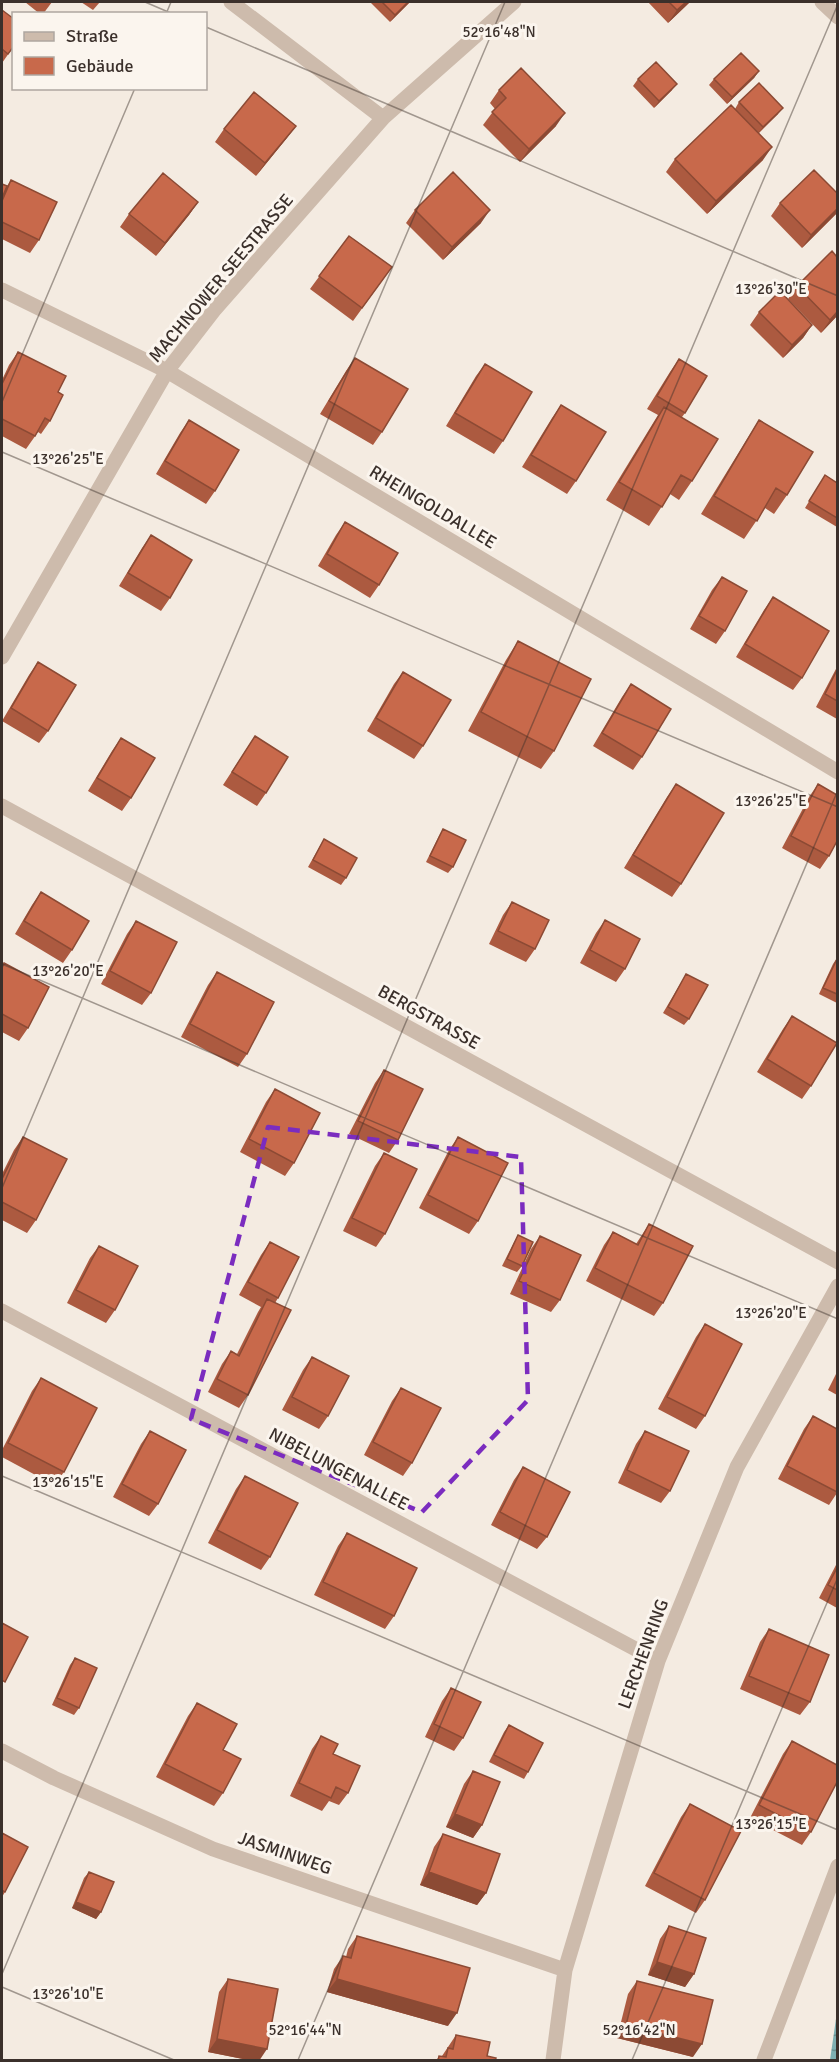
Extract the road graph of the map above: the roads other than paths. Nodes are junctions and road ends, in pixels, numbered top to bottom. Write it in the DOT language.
graph roads {
  1 [pos="231,2"];
  2 [pos="514,2"];
  3 [pos="822,2"];
  4 [pos="837,17"];
  5 [pos="384,118"];
  6 [pos="2,290"];
  7 [pos="167,371"];
  8 [pos="2,657"];
  9 [pos="837,772"];
  10 [pos="2,806"];
  11 [pos="837,1262"];
  12 [pos="837,1286"];
  13 [pos="2,1311"];
  14 [pos="658,1661"];
  15 [pos="2,1751"];
  16 [pos="837,1866"];
  17 [pos="565,1970"];
  18 [pos="553,2061"];
  19 [pos="764,2061"];
  1 -- 5 [label="street"];
  2 -- 5 [label="street, MACHNOWER SEESTRASSE"];
  3 -- 4 [label="street"];
  5 -- 7 [label="street, MACHNOWER SEESTRASSE"];
  6 -- 7 [label="street, RHEINGOLDALLEE"];
  7 -- 8 [label="street, MACHNOWER SEESTRASSE"];
  7 -- 9 [label="street, RHEINGOLDALLEE"];
  10 -- 11 [label="street, BERGSTRASSE"];
  12 -- 14 [label="street, LERCHENRING"];
  13 -- 14 [label="street, NIBELUNGENALLEE"];
  14 -- 17 [label="street, LERCHENRING"];
  15 -- 17 [label="street, JASMINWEG"];
  16 -- 19 [label="street"];
  17 -- 18 [label="street, LERCHENRING"];
}
